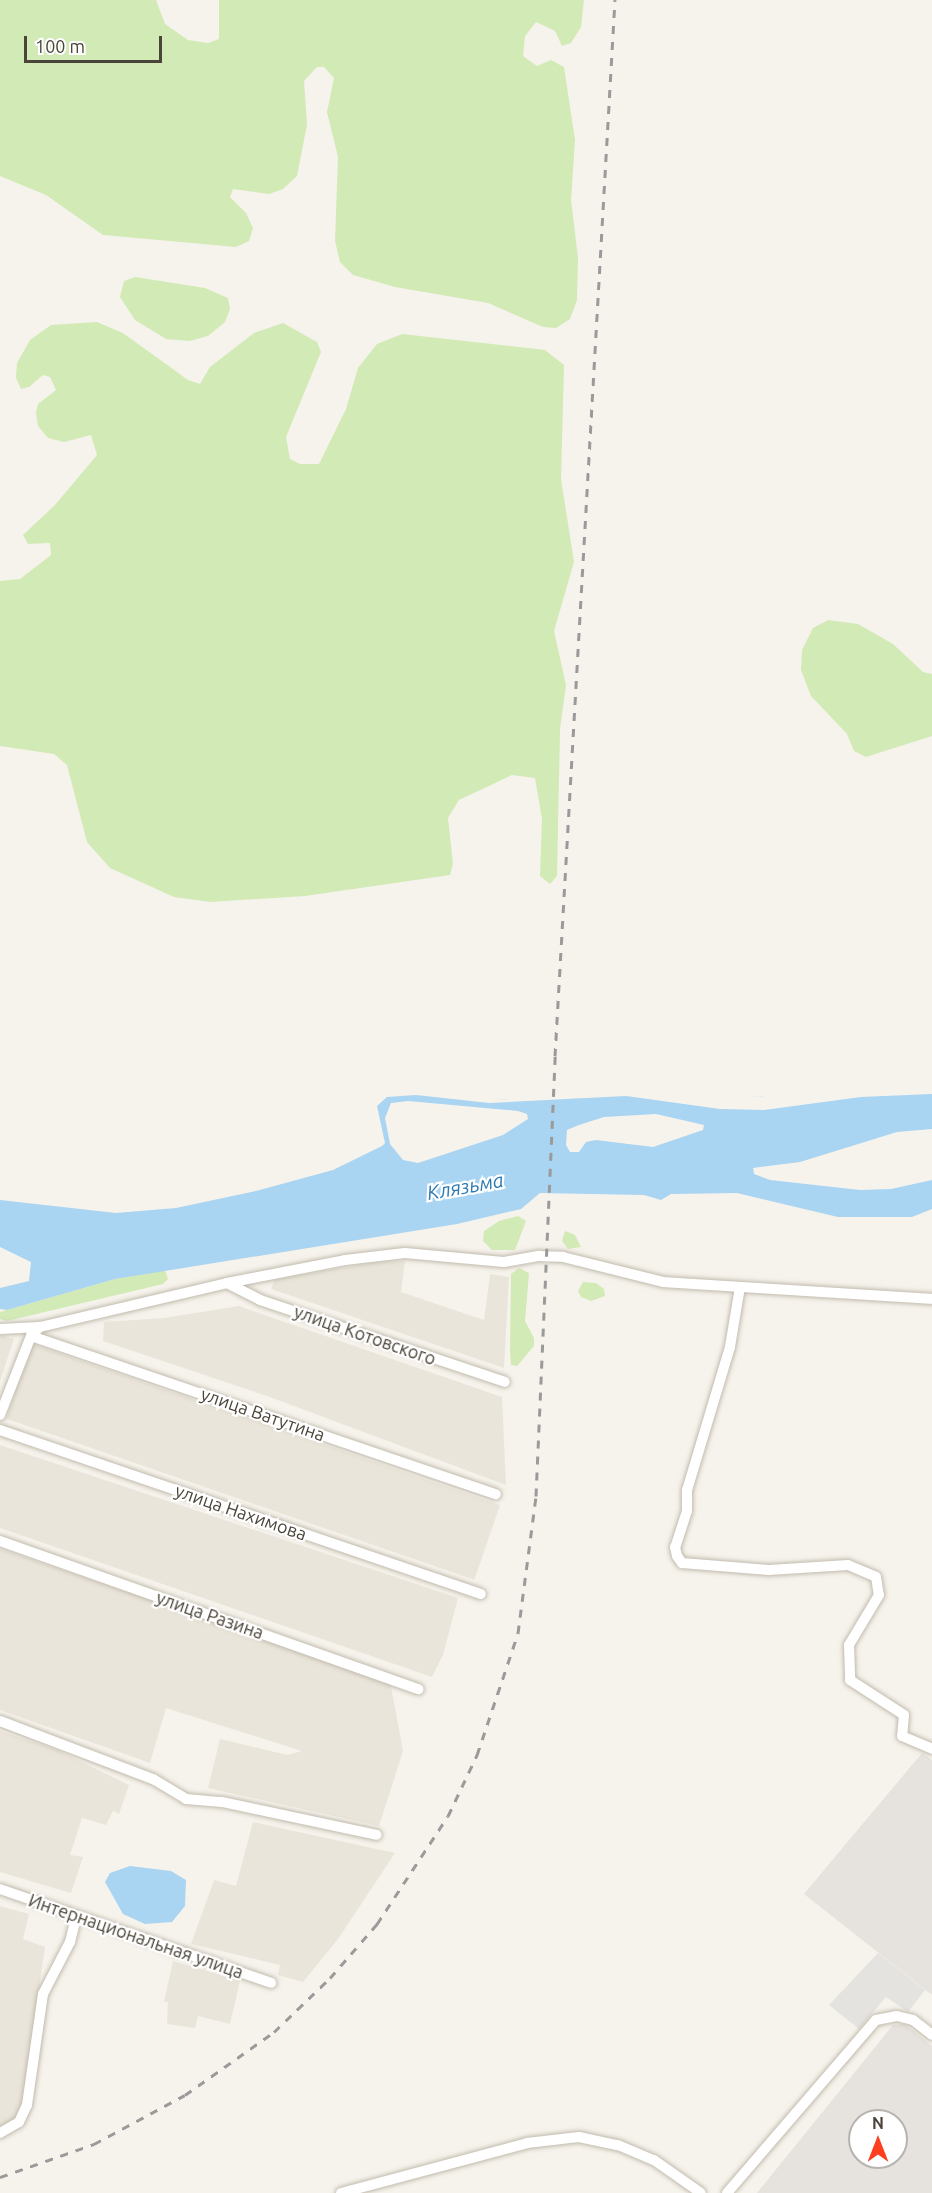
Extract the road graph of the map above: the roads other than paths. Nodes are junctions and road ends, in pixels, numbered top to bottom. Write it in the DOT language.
graph roads {
  1 [pos="227,1283"];
  2 [pos="740,1287"];
  3 [pos="932,1299"];
  4 [pos="40,1327"];
  5 [pos="0,1329"];
  6 [pos="30,1336"];
  7 [pos="505,1382"];
  8 [pos="0,1415"];
  9 [pos="0,1430"];
  10 [pos="496,1494"];
  11 [pos="0,1541"];
  12 [pos="481,1594"];
  13 [pos="419,1689"];
  14 [pos="0,1721"];
  15 [pos="932,1749"];
  16 [pos="377,1835"];
  17 [pos="0,1889"];
  18 [pos="76,1918"];
  19 [pos="271,1983"];
  20 [pos="932,2035"];
  21 [pos="0,2133"];
  22 [pos="341,2193"];
  23 [pos="700,2193"];
  24 [pos="727,2193"];
  1 -- 2 [label="street"];
  1 -- 4 [label="street"];
  1 -- 7 [label="street, улица Котовского"];
  2 -- 3 [label="street"];
  2 -- 15 [label="street"];
  4 -- 5 [label="street"];
  4 -- 6 [label="street"];
  6 -- 8 [label="street"];
  6 -- 10 [label="street, улица Ватутина"];
  9 -- 12 [label="street, улица Нахимова"];
  11 -- 13 [label="street, улица Разина"];
  14 -- 16 [label="street"];
  17 -- 18 [label="street, Интернациональная улица"];
  18 -- 19 [label="street, Интернациональная улица"];
  18 -- 21 [label="street"];
  20 -- 24 [label="street"];
  22 -- 23 [label="street"];
}
